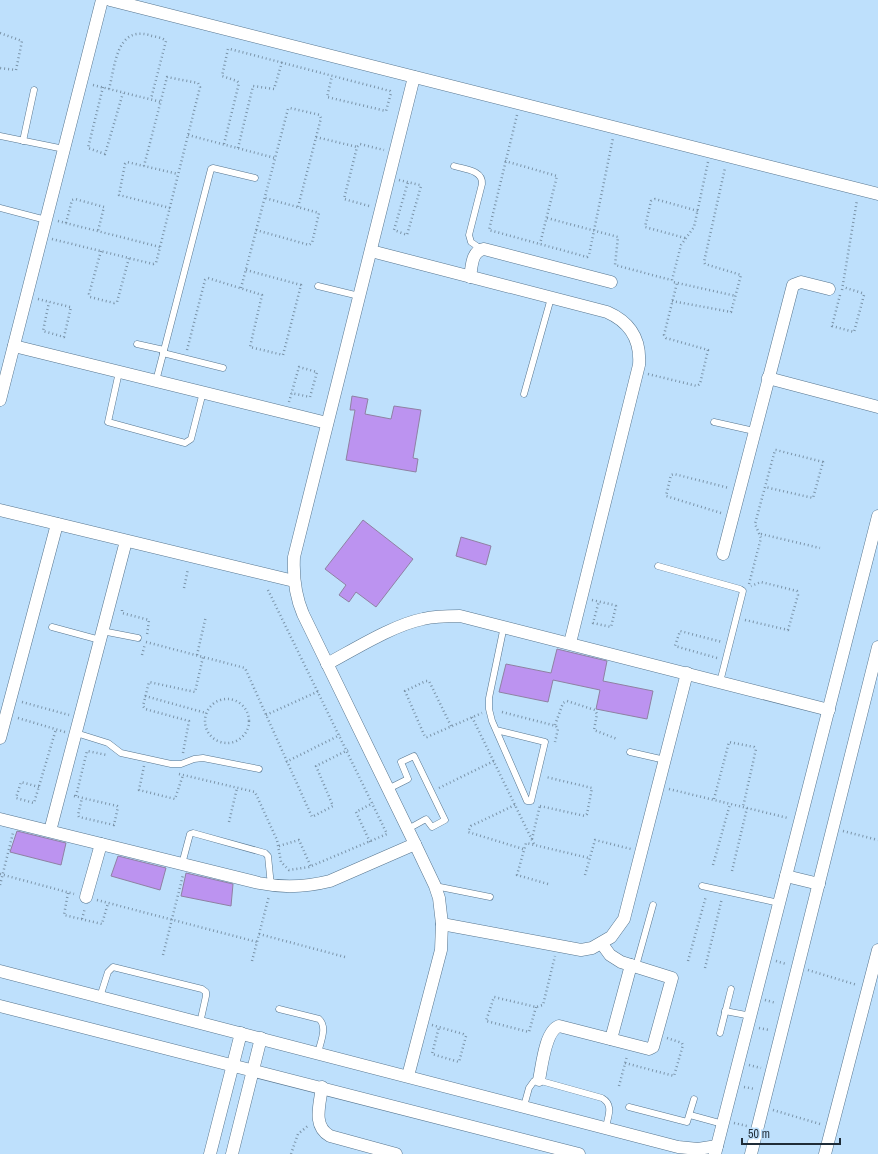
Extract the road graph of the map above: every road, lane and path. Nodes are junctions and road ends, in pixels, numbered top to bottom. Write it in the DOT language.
graph roads {
  1 [pos="102,0"];
  2 [pos="110,0"];
  3 [pos="0,33"];
  4 [pos="282,62"];
  5 [pos="0,68"];
  6 [pos="332,76"];
  7 [pos="414,77"];
  8 [pos="81,82"];
  9 [pos="103,88"];
  10 [pos="109,89"];
  11 [pos="34,90"];
  12 [pos="123,93"];
  13 [pos="151,99"];
  14 [pos="161,102"];
  15 [pos="520,104"];
  16 [pos="615,128"];
  17 [pos="188,135"];
  18 [pos="0,136"];
  19 [pos="316,137"];
  20 [pos="23,141"];
  21 [pos="224,144"];
  22 [pos="357,147"];
  23 [pos="238,148"];
  24 [pos="64,149"];
  25 [pos="710,152"];
  26 [pos="395,153"];
  27 [pos="728,156"];
  28 [pos="275,158"];
  29 [pos="505,162"];
  30 [pos="144,166"];
  31 [pos="454,166"];
  32 [pos="178,174"];
  33 [pos="389,177"];
  34 [pos="255,178"];
  35 [pos="408,182"];
  36 [pos="858,189"];
  37 [pos="878,194"];
  38 [pos="265,198"];
  39 [pos="298,207"];
  40 [pos="0,208"];
  41 [pos="170,208"];
  42 [pos="381,209"];
  43 [pos="698,210"];
  44 [pos="547,218"];
  45 [pos="46,219"];
  46 [pos="66,223"];
  47 [pos="256,230"];
  48 [pos="98,231"];
  49 [pos="595,231"];
  50 [pos="42,237"];
  51 [pos="686,238"];
  52 [pos="540,244"];
  53 [pos="160,247"];
  54 [pos="481,249"];
  55 [pos="101,251"];
  56 [pos="371,251"];
  57 [pos="129,258"];
  58 [pos="246,270"];
  59 [pos="470,277"];
  60 [pos="672,281"];
  61 [pos="611,282"];
  62 [pos="677,283"];
  63 [pos="318,286"];
  64 [pos="843,287"];
  65 [pos="241,288"];
  66 [pos="829,289"];
  67 [pos="26,296"];
  68 [pos="359,296"];
  69 [pos="736,296"];
  70 [pos="551,298"];
  71 [pos="672,301"];
  72 [pos="49,302"];
  73 [pos="137,344"];
  74 [pos="14,346"];
  75 [pos="164,352"];
  76 [pos="185,359"];
  77 [pos="223,368"];
  78 [pos="638,371"];
  79 [pos="119,372"];
  80 [pos="3,374"];
  81 [pos="768,378"];
  82 [pos="156,381"];
  83 [pos="203,392"];
  84 [pos="291,393"];
  85 [pos="524,394"];
  86 [pos="0,400"];
  87 [pos="878,407"];
  88 [pos="285,413"];
  89 [pos="714,422"];
  90 [pos="327,423"];
  91 [pos="754,431"];
  92 [pos="765,487"];
  93 [pos="739,491"];
  94 [pos="0,510"];
  95 [pos="733,516"];
  96 [pos="878,516"];
  97 [pos="57,524"];
  98 [pos="760,534"];
  99 [pos="126,541"];
  100 [pos="820,548"];
  101 [pos="723,554"];
  102 [pos="658,566"];
  103 [pos="181,567"];
  104 [pos="188,569"];
  105 [pos="196,571"];
  106 [pos="294,581"];
  107 [pos="184,588"];
  108 [pos="265,588"];
  109 [pos="582,597"];
  110 [pos="599,601"];
  111 [pos="124,604"];
  112 [pos="206,616"];
  113 [pos="737,618"];
  114 [pos="504,626"];
  115 [pos="52,627"];
  116 [pos="101,635"];
  117 [pos="138,638"];
  118 [pos="145,642"];
  119 [pos="570,643"];
  120 [pos="730,644"];
  121 [pos="878,647"];
  122 [pos="142,655"];
  123 [pos="197,655"];
  124 [pos="203,657"];
  125 [pos="725,660"];
  126 [pos="327,664"];
  127 [pos="687,673"];
  128 [pos="720,682"];
  129 [pos="318,691"];
  130 [pos="145,696"];
  131 [pos="10,698"];
  132 [pos="489,709"];
  133 [pos="829,710"];
  134 [pos="206,713"];
  135 [pos="6,715"];
  136 [pos="266,715"];
  137 [pos="472,717"];
  138 [pos="80,718"];
  139 [pos="555,725"];
  140 [pos="452,726"];
  141 [pos="56,729"];
  142 [pos="496,730"];
  143 [pos="76,734"];
  144 [pos="340,736"];
  145 [pos="0,738"];
  146 [pos="617,739"];
  147 [pos="348,750"];
  148 [pos="630,752"];
  149 [pos="110,756"];
  150 [pos="665,760"];
  151 [pos="494,761"];
  152 [pos="286,762"];
  153 [pos="137,763"];
  154 [pos="181,764"];
  155 [pos="144,765"];
  156 [pos="152,767"];
  157 [pos="259,769"];
  158 [pos="175,773"];
  159 [pos="183,775"];
  160 [pos="546,777"];
  161 [pos="658,786"];
  162 [pos="39,787"];
  163 [pos="237,788"];
  164 [pos="388,789"];
  165 [pos="431,791"];
  166 [pos="60,793"];
  167 [pos="76,796"];
  168 [pos="82,798"];
  169 [pos="714,799"];
  170 [pos="374,803"];
  171 [pos="730,804"];
  172 [pos="515,805"];
  173 [pos="540,806"];
  174 [pos="743,807"];
  175 [pos="747,808"];
  176 [pos="0,819"];
  177 [pos="800,821"];
  178 [pos="229,822"];
  179 [pos="16,823"];
  180 [pos="833,828"];
  181 [pos="408,829"];
  182 [pos="50,831"];
  183 [pos="878,840"];
  184 [pos="370,842"];
  185 [pos="101,844"];
  186 [pos="415,844"];
  187 [pos="534,844"];
  188 [pos="279,846"];
  189 [pos="523,849"];
  190 [pos="641,851"];
  191 [pos="589,858"];
  192 [pos="184,864"];
  193 [pos="713,865"];
  194 [pos="311,867"];
  195 [pos="732,871"];
  196 [pos="1,875"];
  197 [pos="585,875"];
  198 [pos="786,876"];
  199 [pos="548,884"];
  200 [pos="819,884"];
  201 [pos="0,885"];
  202 [pos="271,886"];
  203 [pos="435,886"];
  204 [pos="706,887"];
  205 [pos="724,891"];
  206 [pos="68,893"];
  207 [pos="86,897"];
  208 [pos="490,897"];
  209 [pos="108,903"];
  210 [pos="779,904"];
  211 [pos="653,905"];
  212 [pos="172,920"];
  213 [pos="442,924"];
  214 [pos="259,934"];
  215 [pos="257,942"];
  216 [pos="602,944"];
  217 [pos="558,947"];
  218 [pos="878,950"];
  219 [pos="163,955"];
  220 [pos="345,957"];
  221 [pos="766,958"];
  222 [pos="252,961"];
  223 [pos="688,961"];
  224 [pos="634,966"];
  225 [pos="798,967"];
  226 [pos="704,968"];
  227 [pos="0,971"];
  228 [pos="868,988"];
  229 [pos="731,989"];
  230 [pos="100,997"];
  231 [pos="755,998"];
  232 [pos="0,1006"];
  233 [pos="536,1007"];
  234 [pos="788,1007"];
  235 [pos="279,1009"];
  236 [pos="725,1011"];
  237 [pos="749,1021"];
  238 [pos="200,1023"];
  239 [pos="422,1023"];
  240 [pos="439,1027"];
  241 [pos="720,1032"];
  242 [pos="241,1033"];
  243 [pos="782,1034"];
  244 [pos="657,1035"];
  245 [pos="261,1038"];
  246 [pos="611,1039"];
  247 [pos="630,1044"];
  248 [pos="318,1053"];
  249 [pos="739,1062"];
  250 [pos="625,1063"];
  251 [pos="233,1065"];
  252 [pos="253,1070"];
  253 [pos="772,1071"];
  254 [pos="408,1076"];
  255 [pos="539,1080"];
  256 [pos="733,1084"];
  257 [pos="619,1086"];
  258 [pos="322,1088"];
  259 [pos="767,1092"];
  260 [pos="694,1099"];
  261 [pos="524,1106"];
  262 [pos="629,1107"];
  263 [pos="763,1107"];
  264 [pos="690,1115"];
  265 [pos="318,1120"];
  266 [pos="723,1122"];
  267 [pos="606,1127"];
  268 [pos="832,1127"];
  269 [pos="758,1129"];
  270 [pos="716,1150"];
  271 [pos="210,1154"];
  272 [pos="232,1154"];
  273 [pos="292,1154"];
  274 [pos="396,1154"];
  275 [pos="579,1154"];
  276 [pos="751,1154"];
  277 [pos="825,1154"];
  1 -- 8 [label="street"];
  2 -- 7 [label="street"];
  3 -- 5 [label="path"];
  4 -- 6 [label="path"];
  4 -- 21 [label="path"];
  4 -- 23 [label="path"];
  6 -- 6 [label="path"];
  7 -- 15 [label="street"];
  7 -- 26 [label="street"];
  8 -- 9 [label="path"];
  8 -- 24 [label="street"];
  9 -- 10 [label="path"];
  9 -- 12 [label="path"];
  10 -- 12 [label="path"];
  10 -- 13 [label="path"];
  11 -- 20 [label="lane"];
  12 -- 13 [label="path"];
  13 -- 14 [label="path"];
  14 -- 17 [label="path"];
  14 -- 30 [label="path"];
  15 -- 16 [label="street"];
  15 -- 29 [label="path"];
  16 -- 25 [label="street"];
  16 -- 49 [label="path"];
  17 -- 21 [label="path"];
  17 -- 32 [label="path"];
  18 -- 20 [label="lane"];
  19 -- 22 [label="path"];
  19 -- 28 [label="path"];
  19 -- 39 [label="path"];
  20 -- 24 [label="lane"];
  21 -- 23 [label="path"];
  22 -- 26 [label="path"];
  22 -- 42 [label="path"];
  23 -- 28 [label="path"];
  24 -- 45 [label="street"];
  25 -- 27 [label="street"];
  25 -- 43 [label="path"];
  26 -- 33 [label="street"];
  27 -- 36 [label="street"];
  27 -- 69 [label="path"];
  28 -- 38 [label="path"];
  29 -- 44 [label="path"];
  29 -- 52 [label="path"];
  30 -- 32 [label="path"];
  30 -- 41 [label="path"];
  31 -- 54 [label="lane"];
  32 -- 41 [label="path"];
  33 -- 35 [label="path"];
  33 -- 42 [label="street"];
  34 -- 75 [label="lane"];
  35 -- 35 [label="path"];
  36 -- 37 [label="street"];
  36 -- 64 [label="path"];
  38 -- 39 [label="path"];
  38 -- 47 [label="path"];
  39 -- 47 [label="path"];
  40 -- 45 [label="lane"];
  41 -- 53 [label="path"];
  42 -- 56 [label="street"];
  43 -- 51 [label="path"];
  43 -- 51 [label="path"];
  44 -- 49 [label="path"];
  44 -- 52 [label="path"];
  45 -- 46 [label="path"];
  45 -- 50 [label="street"];
  46 -- 48 [label="path"];
  46 -- 48 [label="path"];
  47 -- 58 [label="path"];
  48 -- 53 [label="path"];
  49 -- 52 [label="path"];
  49 -- 60 [label="path"];
  50 -- 55 [label="path"];
  50 -- 67 [label="street"];
  51 -- 60 [label="path"];
  53 -- 57 [label="path"];
  54 -- 59 [label="street"];
  54 -- 61 [label="street"];
  55 -- 57 [label="path"];
  55 -- 57 [label="path"];
  56 -- 59 [label="street"];
  56 -- 68 [label="street"];
  58 -- 65 [label="path"];
  58 -- 65 [label="path"];
  59 -- 70 [label="street"];
  60 -- 62 [label="path"];
  62 -- 69 [label="path"];
  62 -- 71 [label="path"];
  63 -- 68 [label="lane"];
  64 -- 64 [label="path"];
  65 -- 76 [label="path"];
  66 -- 81 [label="street"];
  67 -- 72 [label="path"];
  67 -- 74 [label="street"];
  68 -- 90 [label="street"];
  69 -- 71 [label="path"];
  70 -- 78 [label="street"];
  70 -- 85 [label="lane"];
  71 -- 78 [label="path"];
  72 -- 72 [label="path"];
  73 -- 75 [label="lane"];
  74 -- 79 [label="street"];
  74 -- 80 [label="street"];
  75 -- 76 [label="lane"];
  75 -- 82 [label="lane"];
  76 -- 77 [label="lane"];
  78 -- 109 [label="street"];
  79 -- 82 [label="street"];
  79 -- 83 [label="lane"];
  80 -- 86 [label="street"];
  81 -- 87 [label="street"];
  81 -- 91 [label="street"];
  82 -- 83 [label="street"];
  83 -- 88 [label="street"];
  84 -- 84 [label="path"];
  84 -- 88 [label="path"];
  88 -- 90 [label="street"];
  89 -- 91 [label="lane"];
  90 -- 106 [label="street"];
  91 -- 93 [label="street"];
  92 -- 92 [label="path"];
  92 -- 98 [label="path"];
  93 -- 95 [label="street"];
  93 -- 95 [label="path"];
  94 -- 97 [label="street"];
  95 -- 101 [label="street"];
  96 -- 133 [label="street"];
  97 -- 99 [label="street"];
  97 -- 131 [label="street"];
  98 -- 100 [label="path"];
  98 -- 113 [label="path"];
  99 -- 106 [label="street"];
  99 -- 116 [label="street"];
  102 -- 113 [label="lane"];
  103 -- 104 [label="path"];
  104 -- 105 [label="path"];
  104 -- 107 [label="path"];
  106 -- 126 [label="street"];
  108 -- 129 [label="path"];
  109 -- 110 [label="path"];
  109 -- 119 [label="street"];
  110 -- 110 [label="path"];
  111 -- 118 [label="path"];
  112 -- 123 [label="path"];
  113 -- 120 [label="lane"];
  114 -- 119 [label="street"];
  114 -- 126 [label="street"];
  114 -- 132 [label="lane"];
  115 -- 116 [label="lane"];
  116 -- 117 [label="lane"];
  116 -- 138 [label="street"];
  118 -- 122 [label="path"];
  118 -- 123 [label="path"];
  119 -- 127 [label="street"];
  120 -- 125 [label="lane"];
  120 -- 125 [label="path"];
  121 -- 180 [label="street"];
  123 -- 124 [label="path"];
  124 -- 130 [label="path"];
  124 -- 136 [label="path"];
  125 -- 128 [label="lane"];
  126 -- 164 [label="street"];
  127 -- 128 [label="street"];
  127 -- 150 [label="street"];
  128 -- 133 [label="street"];
  129 -- 136 [label="path"];
  129 -- 144 [label="path"];
  130 -- 134 [label="path"];
  130 -- 154 [label="path"];
  131 -- 135 [label="street"];
  131 -- 138 [label="path"];
  132 -- 137 [label="path"];
  132 -- 142 [label="lane"];
  133 -- 177 [label="street"];
  134 -- 134 [label="path"];
  135 -- 141 [label="path"];
  135 -- 145 [label="street"];
  136 -- 152 [label="path"];
  137 -- 140 [label="path"];
  137 -- 151 [label="path"];
  138 -- 143 [label="street"];
  139 -- 146 [label="path"];
  140 -- 140 [label="path"];
  141 -- 143 [label="path"];
  141 -- 162 [label="path"];
  142 -- 142 [label="lane"];
  143 -- 154 [label="lane"];
  143 -- 166 [label="street"];
  144 -- 147 [label="path"];
  144 -- 152 [label="path"];
  147 -- 152 [label="path"];
  147 -- 170 [label="path"];
  148 -- 150 [label="lane"];
  149 -- 167 [label="path"];
  150 -- 161 [label="street"];
  151 -- 165 [label="path"];
  151 -- 172 [label="path"];
  153 -- 155 [label="path"];
  154 -- 157 [label="lane"];
  155 -- 156 [label="path"];
  155 -- 159 [label="path"];
  158 -- 159 [label="path"];
  159 -- 163 [label="path"];
  160 -- 173 [label="path"];
  161 -- 169 [label="path"];
  161 -- 190 [label="street"];
  162 -- 162 [label="path"];
  163 -- 178 [label="path"];
  163 -- 188 [label="path"];
  164 -- 165 [label="lane"];
  164 -- 181 [label="street"];
  165 -- 181 [label="lane"];
  166 -- 167 [label="path"];
  166 -- 182 [label="street"];
  167 -- 168 [label="path"];
  168 -- 168 [label="path"];
  169 -- 171 [label="path"];
  169 -- 174 [label="path"];
  170 -- 184 [label="path"];
  170 -- 184 [label="path"];
  171 -- 174 [label="path"];
  171 -- 193 [label="path"];
  172 -- 187 [label="path"];
  172 -- 189 [label="path"];
  174 -- 175 [label="path"];
  175 -- 177 [label="path"];
  175 -- 195 [label="path"];
  176 -- 179 [label="street"];
  177 -- 198 [label="street"];
  179 -- 182 [label="street"];
  179 -- 196 [label="path"];
  180 -- 183 [label="path"];
  180 -- 200 [label="street"];
  181 -- 186 [label="street"];
  182 -- 185 [label="street"];
  184 -- 194 [label="path"];
  185 -- 192 [label="street"];
  185 -- 207 [label="street"];
  186 -- 202 [label="street"];
  186 -- 203 [label="street"];
  187 -- 189 [label="path"];
  187 -- 191 [label="path"];
  188 -- 194 [label="path"];
  188 -- 194 [label="path"];
  189 -- 199 [label="path"];
  190 -- 191 [label="path"];
  190 -- 216 [label="street"];
  191 -- 197 [label="path"];
  192 -- 202 [label="street"];
  192 -- 202 [label="lane"];
  192 -- 212 [label="path"];
  196 -- 201 [label="path"];
  196 -- 206 [label="path"];
  198 -- 200 [label="street"];
  198 -- 210 [label="street"];
  200 -- 225 [label="street"];
  202 -- 214 [label="path"];
  203 -- 208 [label="lane"];
  203 -- 213 [label="street"];
  204 -- 205 [label="lane"];
  204 -- 223 [label="path"];
  205 -- 210 [label="lane"];
  205 -- 226 [label="path"];
  206 -- 207 [label="path"];
  206 -- 209 [label="path"];
  207 -- 209 [label="path"];
  209 -- 212 [label="path"];
  210 -- 221 [label="street"];
  211 -- 224 [label="lane"];
  212 -- 215 [label="path"];
  212 -- 219 [label="path"];
  213 -- 217 [label="street"];
  213 -- 239 [label="street"];
  214 -- 215 [label="path"];
  214 -- 220 [label="path"];
  215 -- 222 [label="path"];
  216 -- 217 [label="street"];
  216 -- 224 [label="street"];
  217 -- 233 [label="path"];
  218 -- 228 [label="street"];
  221 -- 225 [label="path"];
  221 -- 231 [label="street"];
  224 -- 244 [label="street"];
  224 -- 246 [label="street"];
  225 -- 228 [label="path"];
  225 -- 234 [label="street"];
  227 -- 230 [label="street"];
  228 -- 268 [label="street"];
  229 -- 236 [label="lane"];
  230 -- 238 [label="street"];
  230 -- 238 [label="lane"];
  231 -- 234 [label="path"];
  231 -- 237 [label="street"];
  232 -- 251 [label="street"];
  233 -- 233 [label="path"];
  234 -- 243 [label="street"];
  235 -- 248 [label="lane"];
  236 -- 237 [label="lane"];
  236 -- 241 [label="lane"];
  237 -- 243 [label="path"];
  237 -- 249 [label="street"];
  238 -- 242 [label="street"];
  239 -- 240 [label="path"];
  239 -- 254 [label="street"];
  240 -- 240 [label="path"];
  242 -- 245 [label="street"];
  242 -- 251 [label="street"];
  243 -- 253 [label="street"];
  244 -- 247 [label="street"];
  244 -- 250 [label="path"];
  245 -- 248 [label="street"];
  245 -- 252 [label="street"];
  246 -- 247 [label="street"];
  246 -- 255 [label="street"];
  247 -- 250 [label="path"];
  248 -- 254 [label="street"];
  249 -- 253 [label="path"];
  249 -- 256 [label="street"];
  250 -- 257 [label="path"];
  251 -- 252 [label="street"];
  251 -- 271 [label="street"];
  252 -- 258 [label="street"];
  252 -- 272 [label="street"];
  253 -- 259 [label="street"];
  254 -- 261 [label="street"];
  255 -- 261 [label="lane"];
  255 -- 267 [label="lane"];
  256 -- 259 [label="path"];
  256 -- 266 [label="street"];
  258 -- 265 [label="street"];
  258 -- 275 [label="street"];
  259 -- 263 [label="street"];
  260 -- 264 [label="lane"];
  261 -- 267 [label="street"];
  262 -- 264 [label="lane"];
  263 -- 268 [label="path"];
  263 -- 269 [label="street"];
  264 -- 266 [label="lane"];
  265 -- 273 [label="path"];
  265 -- 274 [label="street"];
  266 -- 269 [label="path"];
  266 -- 270 [label="street"];
  267 -- 270 [label="street"];
  268 -- 277 [label="street"];
  269 -- 276 [label="street"];
}
